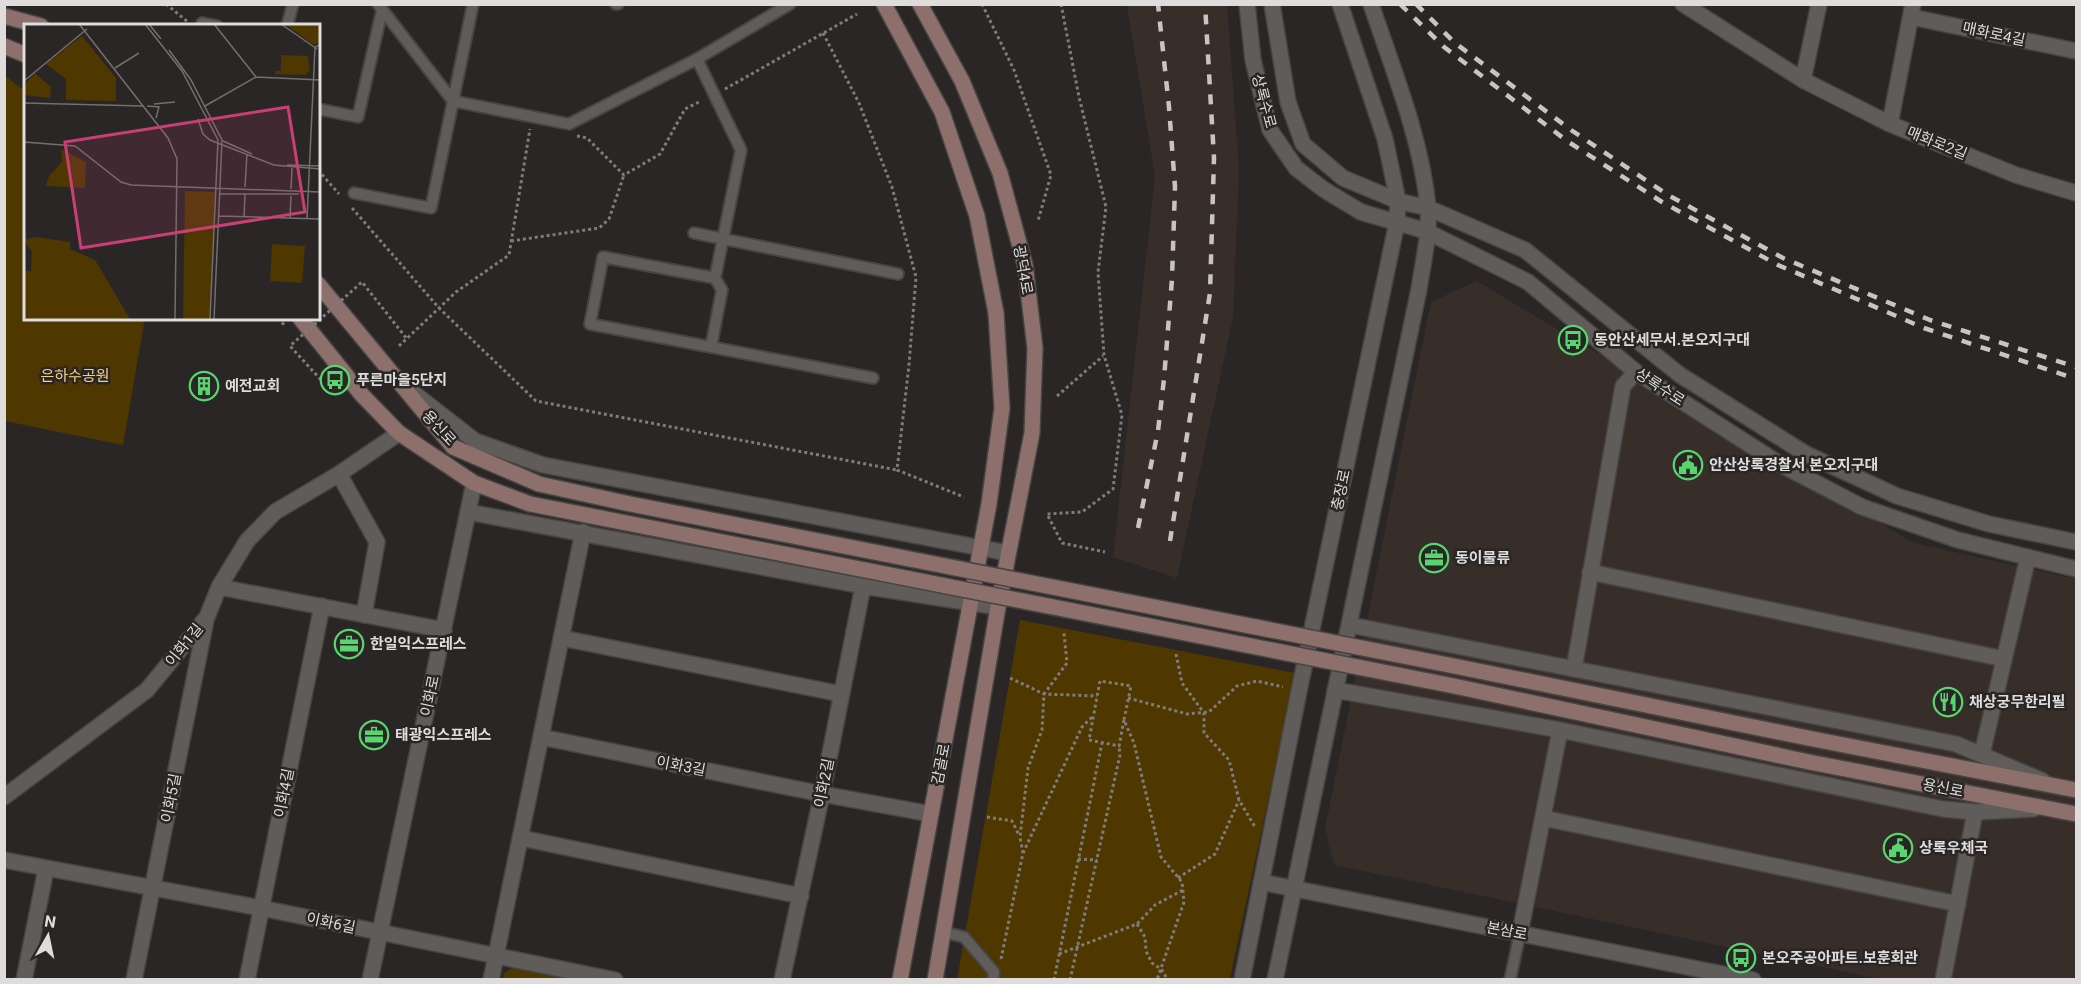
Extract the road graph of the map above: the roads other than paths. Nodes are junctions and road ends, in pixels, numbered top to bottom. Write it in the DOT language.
graph roads {
  1 [pos="293,4"];
  2 [pos="473,4"];
  3 [pos="790,4"];
  4 [pos="884,4"];
  5 [pos="920,4"];
  6 [pos="1247,4"];
  7 [pos="1272,4"];
  8 [pos="1340,4"];
  9 [pos="1371,4"];
  10 [pos="1683,4"];
  11 [pos="1819,4"];
  12 [pos="380,7"];
  13 [pos="1705,11"];
  14 [pos="1912,11"];
  15 [pos="4,16"];
  16 [pos="202,23"];
  17 [pos="34,24"];
  18 [pos="207,24"];
  19 [pos="288,24"];
  20 [pos="4,46"];
  21 [pos="2076,51"];
  22 [pos="24,54"];
  23 [pos="696,59"];
  24 [pos="1803,80"];
  25 [pos="453,101"];
  26 [pos="320,109"];
  27 [pos="1890,124"];
  28 [pos="354,192"];
  29 [pos="2076,193"];
  30 [pos="1398,201"];
  31 [pos="1428,208"];
  32 [pos="1396,222"];
  33 [pos="1426,231"];
  34 [pos="694,233"];
  35 [pos="723,238"];
  36 [pos="898,274"];
  37 [pos="715,278"];
  38 [pos="320,286"];
  39 [pos="302,320"];
  40 [pos="711,347"];
  41 [pos="1636,372"];
  42 [pos="873,378"];
  43 [pos="399,382"];
  44 [pos="399,433"];
  45 [pos="339,474"];
  46 [pos="474,483"];
  47 [pos="468,512"];
  48 [pos="583,532"];
  49 [pos="2076,542"];
  50 [pos="980,548"];
  51 [pos="1008,553"];
  52 [pos="2028,557"];
  53 [pos="2076,569"];
  54 [pos="1590,572"];
  55 [pos="863,586"];
  56 [pos="219,587"];
  57 [pos="971,603"];
  58 [pos="322,606"];
  59 [pos="998,608"];
  60 [pos="364,615"];
  61 [pos="207,617"];
  62 [pos="1350,625"];
  63 [pos="444,630"];
  64 [pos="562,638"];
  65 [pos="2004,659"];
  66 [pos="1574,669"];
  67 [pos="1335,690"];
  68 [pos="841,694"];
  69 [pos="1560,730"];
  70 [pos="541,737"];
  71 [pos="1982,754"];
  72 [pos="2054,786"];
  73 [pos="2076,790"];
  74 [pos="822,794"];
  75 [pos="4,797"];
  76 [pos="2048,809"];
  77 [pos="1975,812"];
  78 [pos="931,814"];
  79 [pos="2076,814"];
  80 [pos="1543,818"];
  81 [pos="521,838"];
  82 [pos="4,860"];
  83 [pos="46,869"];
  84 [pos="1262,882"];
  85 [pos="1293,888"];
  86 [pos="153,889"];
  87 [pos="801,896"];
  88 [pos="1958,904"];
  89 [pos="261,909"];
  90 [pos="943,932"];
  91 [pos="1520,933"];
  92 [pos="379,934"];
  93 [pos="496,955"];
  94 [pos="24,980"];
  95 [pos="134,980"];
  96 [pos="247,980"];
  97 [pos="370,980"];
  98 [pos="491,980"];
  99 [pos="615,980"];
  100 [pos="782,980"];
  101 [pos="900,980"];
  102 [pos="935,980"];
  103 [pos="993,980"];
  104 [pos="1242,980"];
  105 [pos="1275,980"];
  106 [pos="1510,980"];
  107 [pos="1753,980"];
  108 [pos="1943,980"];
  1 -- 19 [label="lane"];
  2 -- 25 [label="lane"];
  3 -- 23 [label="lane"];
  4 -- 50 [label="main road"];
  5 -- 51 [label="main road, 광덕4로"];
  6 -- 32 [label="street, 상록수로"];
  7 -- 30 [label="street, 상록수로"];
  8 -- 30 [label="street, 충장로"];
  9 -- 31 [label="street"];
  10 -- 13 [label="street, 매화로2길"];
  11 -- 24 [label="street"];
  12 -- 25 [label="lane"];
  12 -- 26 [label="lane"];
  13 -- 24 [label="street, 매화로2길"];
  14 -- 21 [label="street, 매화로4길"];
  14 -- 27 [label="street, 매화로4길"];
  15 -- 17 [label="main road"];
  16 -- 18 [label="lane"];
  20 -- 22 [label="main road"];
  23 -- 25 [label="lane"];
  23 -- 35 [label="lane"];
  24 -- 27 [label="street, 매화로2길"];
  25 -- 28 [label="lane"];
  27 -- 29 [label="street, 매화로2길"];
  30 -- 31 [label="street, 상록수로"];
  30 -- 32 [label="street, 충장로"];
  31 -- 33 [label="street"];
  31 -- 49 [label="street, 상록수로"];
  32 -- 33 [label="street, 상록수로"];
  32 -- 84 [label="street, 충장로"];
  33 -- 41 [label="street, 상록수로"];
  33 -- 62 [label="street"];
  34 -- 35 [label="lane"];
  35 -- 36 [label="lane"];
  35 -- 37 [label="lane"];
  37 -- 40 [label="lane"];
  37 -- 40 [label="lane"];
  38 -- 43 [label="main road, 용신로"];
  39 -- 44 [label="main road, 용신로"];
  40 -- 42 [label="lane"];
  41 -- 52 [label="street, 상록수로"];
  41 -- 54 [label="street"];
  43 -- 50 [label="street"];
  43 -- 72 [label="main road, 용신로, bridge"];
  44 -- 45 [label="street, 이화1길"];
  44 -- 46 [label="main road, 용신로"];
  45 -- 56 [label="street, 이화1길"];
  45 -- 60 [label="street"];
  46 -- 47 [label="street, 이화로"];
  46 -- 76 [label="main road, 용신로, bridge"];
  47 -- 48 [label="street"];
  47 -- 63 [label="street, 이화로"];
  48 -- 55 [label="street"];
  48 -- 64 [label="street"];
  50 -- 51 [label="street"];
  50 -- 57 [label="main road, 감골로"];
  51 -- 59 [label="main road, 감골로"];
  52 -- 53 [label="street, 상록수로"];
  52 -- 65 [label="street"];
  54 -- 65 [label="street"];
  54 -- 66 [label="street"];
  55 -- 57 [label="street"];
  55 -- 68 [label="street, 이화2길"];
  56 -- 58 [label="street"];
  56 -- 61 [label="street, 이화1길"];
  57 -- 59 [label="street"];
  57 -- 78 [label="main road, 감골로"];
  58 -- 60 [label="street"];
  58 -- 89 [label="street, 이화4길"];
  59 -- 90 [label="main road, 감골로"];
  60 -- 63 [label="street"];
  61 -- 75 [label="street, 이화1길"];
  61 -- 86 [label="street, 이화5길"];
  62 -- 66 [label="street"];
  62 -- 67 [label="street"];
  63 -- 92 [label="street, 이화로"];
  64 -- 68 [label="street"];
  64 -- 70 [label="street"];
  65 -- 71 [label="street"];
  66 -- 71 [label="street"];
  67 -- 69 [label="street"];
  67 -- 85 [label="street"];
  68 -- 74 [label="street, 이화2길"];
  69 -- 77 [label="street"];
  69 -- 80 [label="street"];
  70 -- 74 [label="street, 이화3길"];
  70 -- 81 [label="street"];
  71 -- 72 [label="street"];
  72 -- 73 [label="main road, 용신로"];
  74 -- 78 [label="street, 이화3길"];
  74 -- 87 [label="street, 이화2길"];
  76 -- 77 [label="street"];
  76 -- 79 [label="main road, 용신로"];
  77 -- 88 [label="street"];
  78 -- 101 [label="main road, 감골로"];
  80 -- 88 [label="street"];
  80 -- 91 [label="street"];
  81 -- 87 [label="street"];
  81 -- 93 [label="street"];
  82 -- 83 [label="street, 이화6길"];
  83 -- 86 [label="street, 이화6길"];
  83 -- 94 [label="street"];
  84 -- 85 [label="street, 본삼로"];
  84 -- 104 [label="street, 충장로"];
  85 -- 91 [label="street, 본삼로"];
  85 -- 105 [label="street"];
  86 -- 89 [label="street, 이화6길"];
  86 -- 95 [label="street, 이화5길"];
  87 -- 100 [label="street, 이화2길"];
  88 -- 108 [label="street"];
  89 -- 92 [label="street, 이화6길"];
  89 -- 96 [label="street, 이화4길"];
  90 -- 102 [label="main road, 감골로"];
  90 -- 103 [label="lane"];
  91 -- 106 [label="lane"];
  91 -- 107 [label="street, 본삼로"];
  92 -- 93 [label="street, 이화6길"];
  92 -- 97 [label="street, 이화로"];
  93 -- 98 [label="street"];
  93 -- 99 [label="street, 이화6길"];
}
